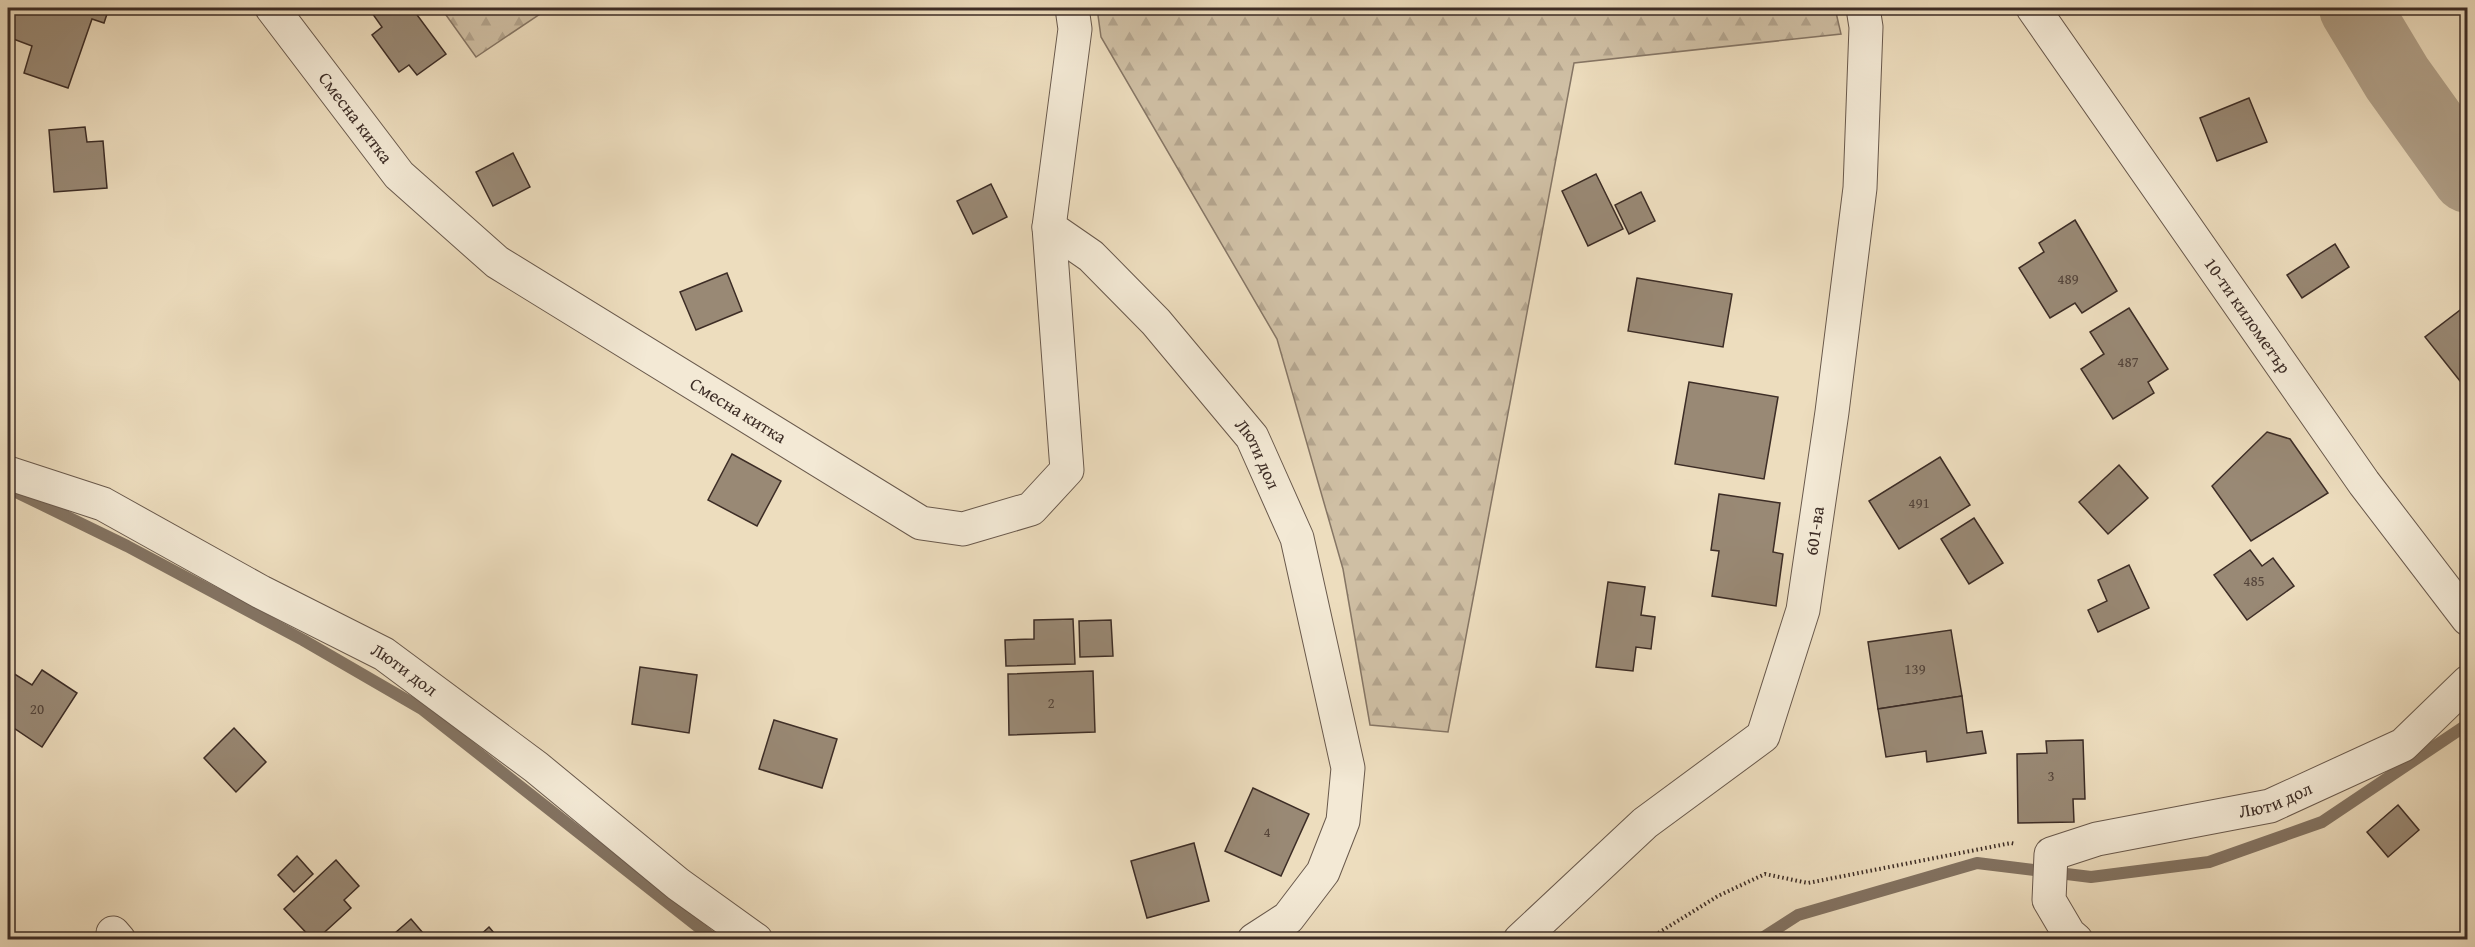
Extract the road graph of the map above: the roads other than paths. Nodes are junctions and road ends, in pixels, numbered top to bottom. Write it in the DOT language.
graph roads {
  1 [pos="272,8"];
  2 [pos="1072,8"];
  3 [pos="1863,8"];
  4 [pos="2033,8"];
  5 [pos="1049,227"];
  6 [pos="8,473"];
  7 [pos="2468,620"];
  8 [pos="2468,682"];
  9 [pos="756,939"];
  10 [pos="1254,939"];
  11 [pos="1520,939"];
  12 [pos="2076,939"];
  1 -- 5 [label="street, Смесна китка"];
  2 -- 5 [label="street"];
  3 -- 11 [label="street, 601-ва"];
  4 -- 7 [label="street, 10-ти километър"];
  5 -- 10 [label="street, Люти дол"];
  6 -- 9 [label="street, Люти дол"];
  8 -- 12 [label="street, Люти дол"];
}
